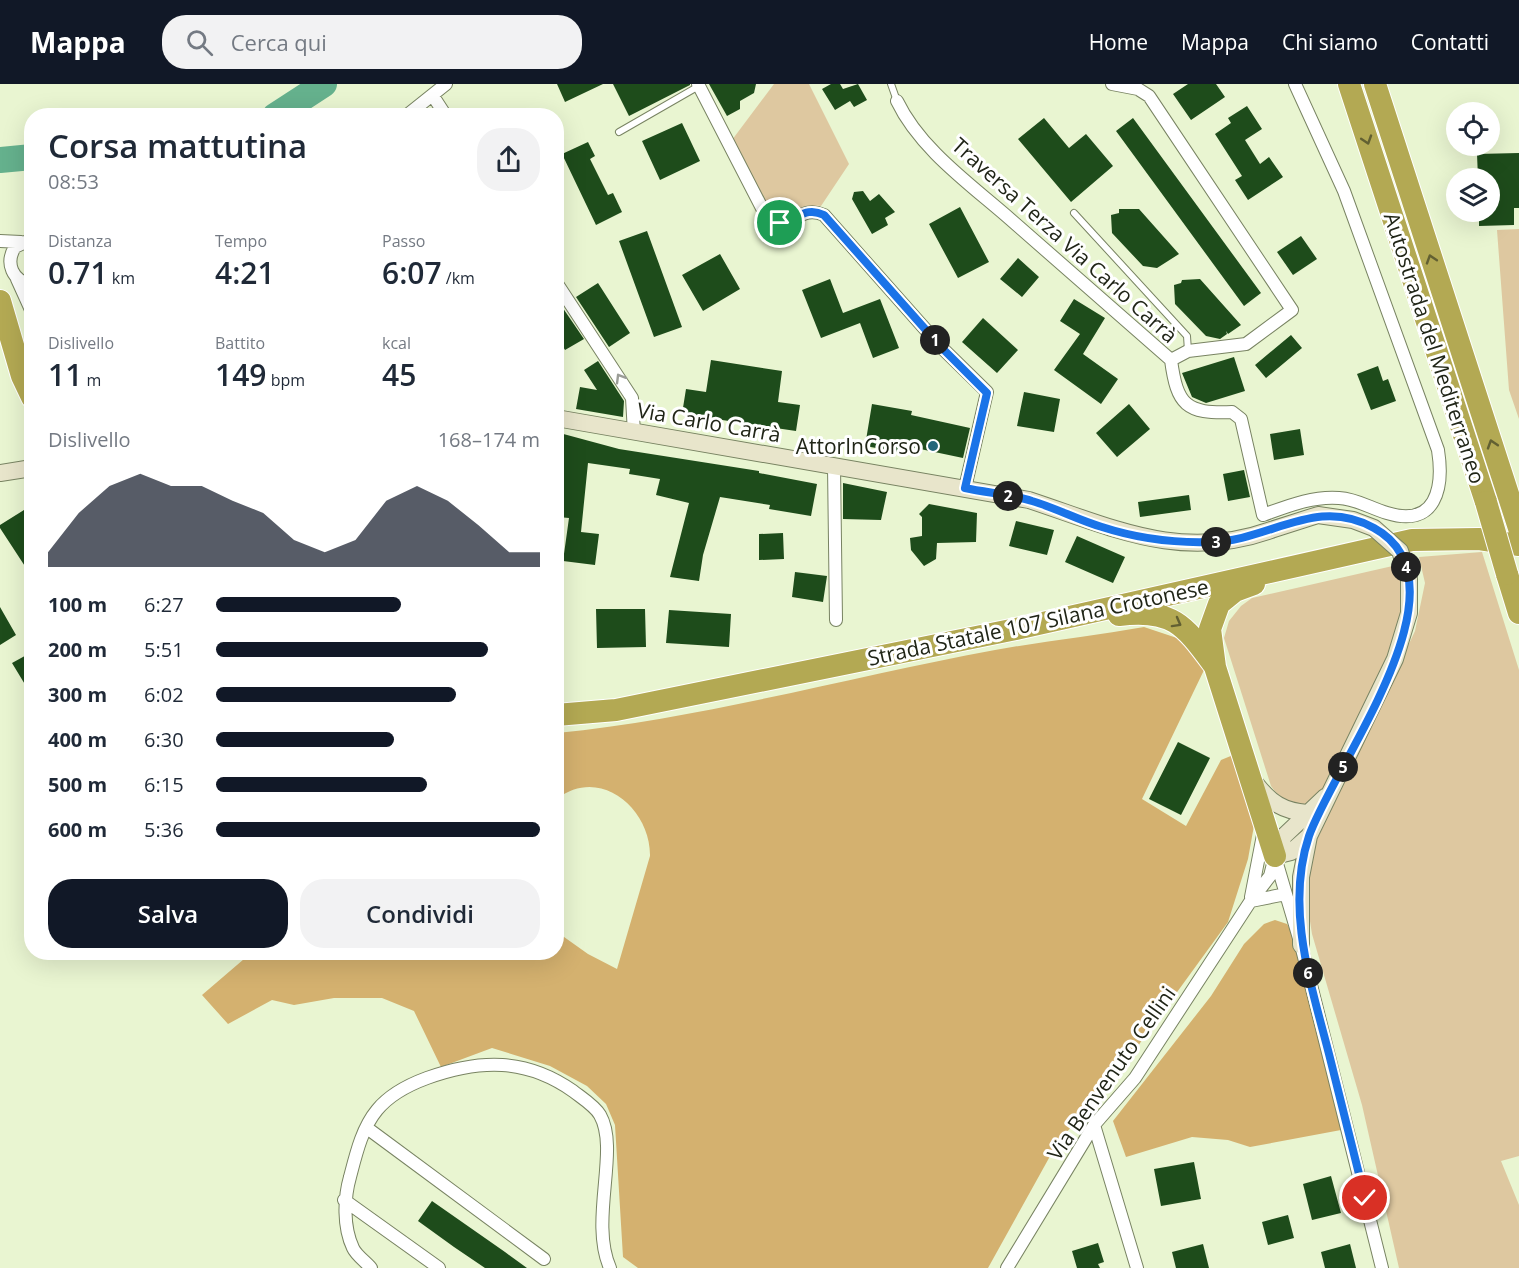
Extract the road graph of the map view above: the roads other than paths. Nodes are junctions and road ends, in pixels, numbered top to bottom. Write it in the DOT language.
graph roads {
  1 [pos="446,84"];
  2 [pos="891,84"];
  3 [pos="1112,84"];
  4 [pos="1295,84"];
  5 [pos="1349,84"];
  6 [pos="1375,84"];
  7 [pos="698,85"];
  8 [pos="433,96"];
  9 [pos="897,101"];
  10 [pos="417,108"];
  11 [pos="441,108"];
  12 [pos="620,132"];
  13 [pos="1074,213"];
  14 [pos="24,240"];
  15 [pos="0,241"];
  16 [pos="24,241"];
  17 [pos="5,258"];
  18 [pos="16,278"];
  19 [pos="24,282"];
  20 [pos="564,294"];
  21 [pos="24,295"];
  22 [pos="0,301"];
  23 [pos="1188,351"];
  24 [pos="1171,360"];
  25 [pos="24,380"];
  26 [pos="564,420"];
  27 [pos="634,433"];
  28 [pos="834,466"];
  29 [pos="24,469"];
  30 [pos="0,473"];
  31 [pos="965,488"];
  32 [pos="1263,515"];
  33 [pos="1519,528"];
  34 [pos="1249,538"];
  35 [pos="1519,544"];
  36 [pos="1310,563"];
  37 [pos="1519,613"];
  38 [pos="836,620"];
  39 [pos="1016,628"];
  40 [pos="1215,666"];
  41 [pos="564,714"];
  42 [pos="1254,782"];
  43 [pos="1332,790"];
  44 [pos="1307,813"];
  45 [pos="1265,821"];
  46 [pos="1309,836"];
  47 [pos="1275,856"];
  48 [pos="1286,894"];
  49 [pos="1250,902"];
  50 [pos="1301,945"];
  51 [pos="1094,1125"];
  52 [pos="367,1128"];
  53 [pos="344,1200"];
  54 [pos="544,1259"];
  55 [pos="371,1268"];
  56 [pos="440,1268"];
  57 [pos="610,1268"];
  58 [pos="1007,1268"];
  59 [pos="1137,1268"];
  60 [pos="1382,1268"];
  1 -- 8 [label="street"];
  2 -- 9 [label="lane"];
  3 -- 23 [label="street"];
  4 -- 32 [label="street"];
  5 -- 37 [label="highway, Autostrada del Mediterraneo, one-way, bridge"];
  33 -- 6 [label="highway, Autostrada del Mediterraneo, one-way"];
  7 -- 12 [label="lane"];
  7 -- 31 [label="street"];
  8 -- 10 [label="street"];
  8 -- 11 [label="street"];
  9 -- 24 [label="street, Traversa Terza Via Carlo Carrà"];
  13 -- 23 [label="lane"];
  14 -- 15 [label="street"];
  16 -- 17 [label="street"];
  17 -- 18 [label="street"];
  18 -- 19 [label="street"];
  18 -- 21 [label="street"];
  27 -- 20 [label="street, one-way"];
  22 -- 25 [label="highway"];
  23 -- 24 [label="street"];
  24 -- 32 [label="street, Traversa Terza Via Carlo Carrà"];
  26 -- 27 [label="main road, Via Carlo Carrà"];
  27 -- 28 [label="main road, Via Carlo Carrà"];
  28 -- 31 [label="main road, Via Carlo Carrà"];
  28 -- 38 [label="street"];
  29 -- 30 [label="main road"];
  31 -- 34 [label="main road, Via Carlo Carrà"];
  32 -- 34 [label="street"];
  34 -- 43 [label="main road, Via Carlo Carrà, bridge"];
  35 -- 36 [label="highway, Strada Statale 107 Silana Crotonese"];
  36 -- 39 [label="highway, Strada Statale 107 Silana Crotonese"];
  36 -- 40 [label="highway"];
  39 -- 40 [label="highway, one-way"];
  39 -- 41 [label="highway, Strada Statale 107 Silana Crotonese"];
  40 -- 42 [label="highway"];
  42 -- 44 [label="main road"];
  42 -- 45 [label="highway"];
  43 -- 44 [label="main road, Via Carlo Carrà"];
  43 -- 46 [label="main road, Via Carlo Carrà"];
  44 -- 47 [label="main road, Via Carlo Carrà"];
  45 -- 47 [label="highway"];
  45 -- 49 [label="street, Via Benvenuto Cellini"];
  46 -- 47 [label="main road, Via Carlo Carrà"];
  46 -- 50 [label="main road"];
  47 -- 48 [label="street"];
  47 -- 49 [label="street, Via Benvenuto Cellini"];
  48 -- 49 [label="street"];
  48 -- 50 [label="street"];
  49 -- 51 [label="street, Via Benvenuto Cellini"];
  50 -- 60 [label="street"];
  51 -- 58 [label="street, Via Benvenuto Cellini"];
  51 -- 59 [label="street"];
  52 -- 53 [label="street"];
  52 -- 54 [label="street"];
  52 -- 57 [label="street"];
  53 -- 55 [label="street"];
  53 -- 56 [label="street"];
}
